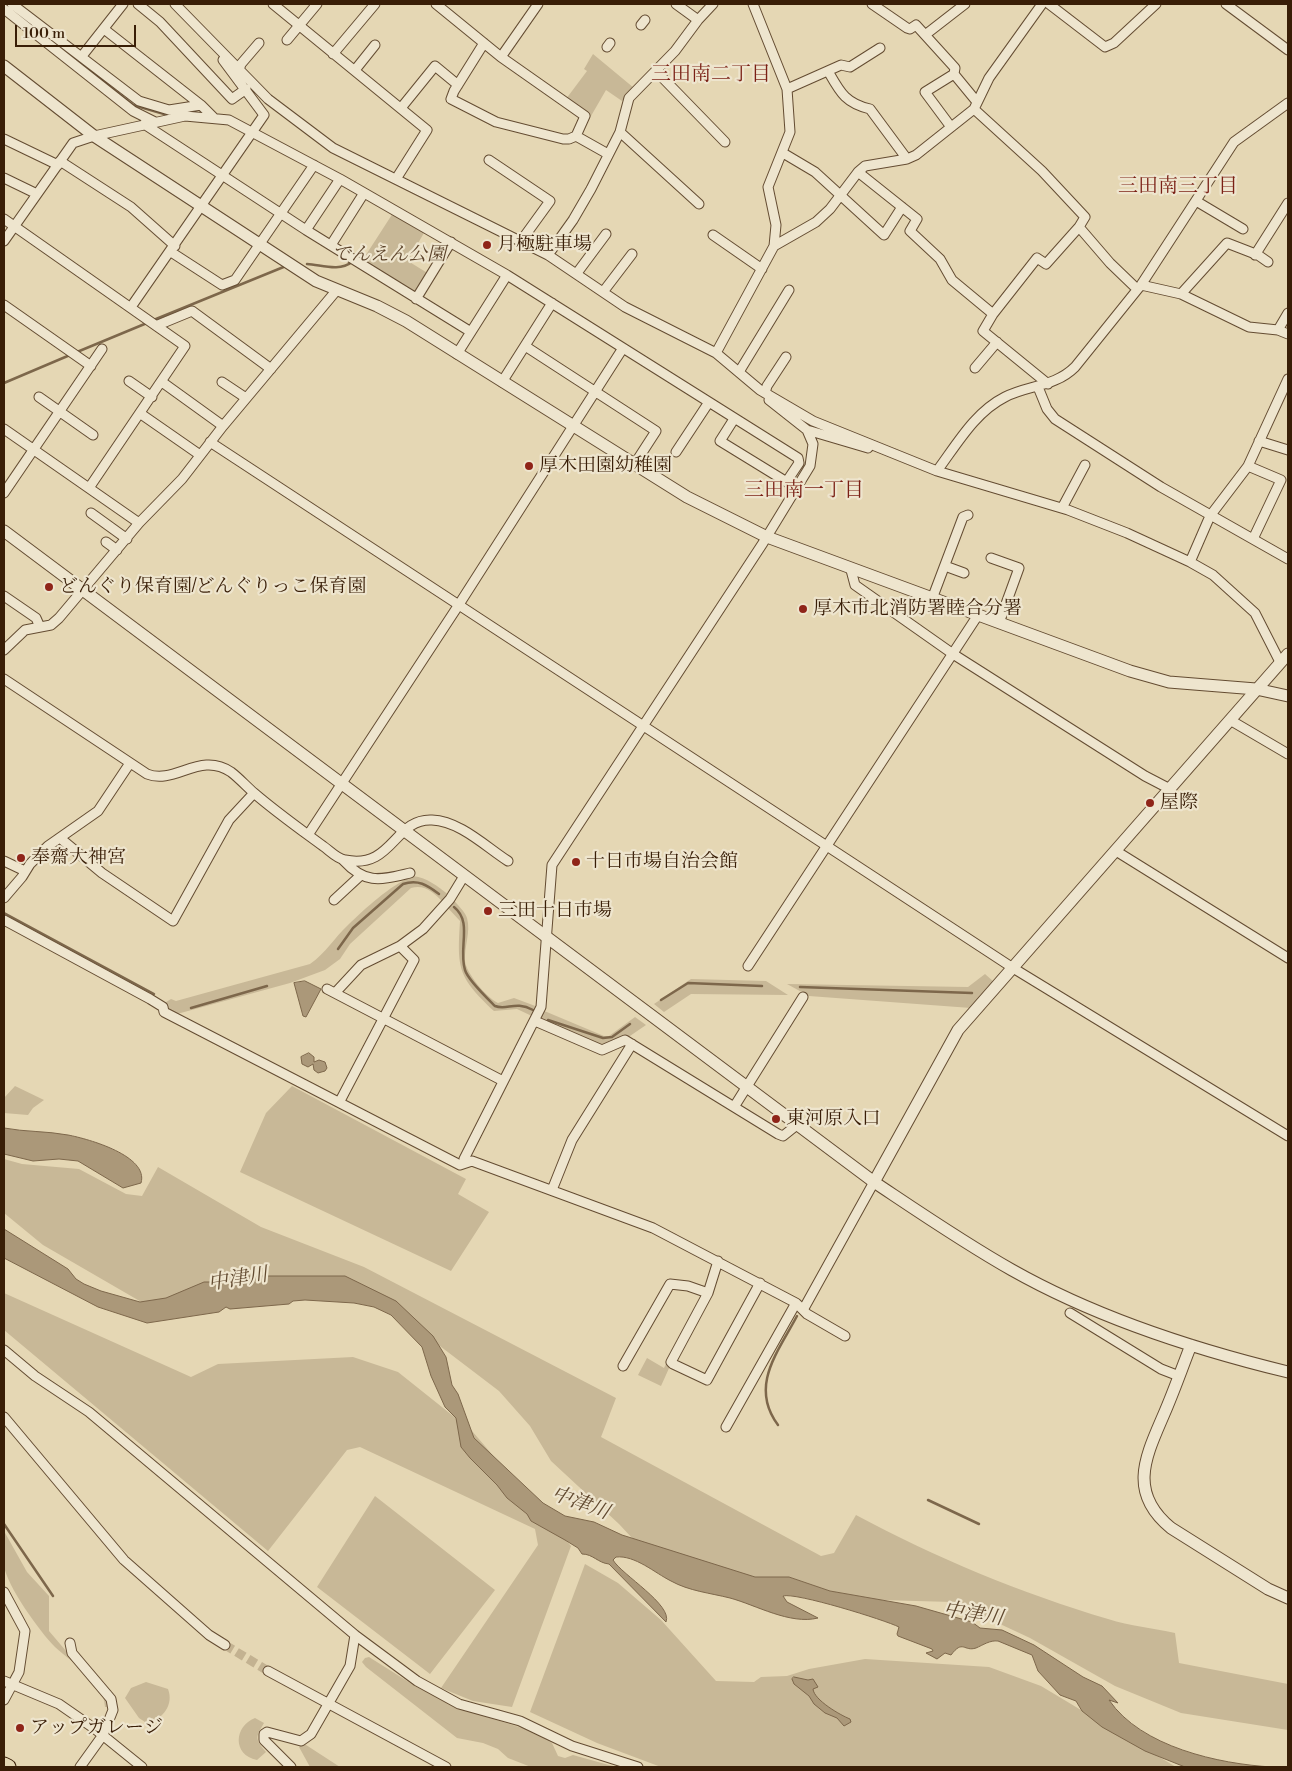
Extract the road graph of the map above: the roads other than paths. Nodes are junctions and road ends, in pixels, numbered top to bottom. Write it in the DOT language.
graph roads {
  1 [pos="12,4"];
  2 [pos="123,4"];
  3 [pos="138,4"];
  4 [pos="176,4"];
  5 [pos="273,4"];
  6 [pos="317,4"];
  7 [pos="375,4"];
  8 [pos="436,4"];
  9 [pos="538,4"];
  10 [pos="676,4"];
  11 [pos="713,4"];
  12 [pos="753,4"];
  13 [pos="872,4"];
  14 [pos="965,4"];
  15 [pos="1042,4"];
  16 [pos="1049,4"];
  17 [pos="1156,4"];
  18 [pos="1226,4"];
  19 [pos="4,9"];
  20 [pos="698,20"];
  21 [pos="299,25"];
  22 [pos="104,29"];
  23 [pos="925,35"];
  24 [pos="287,40"];
  25 [pos="259,43"];
  26 [pos="484,43"];
  27 [pos="375,45"];
  28 [pos="880,48"];
  29 [pos="1288,50"];
  30 [pos="222,52"];
  31 [pos="334,54"];
  32 [pos="82,56"];
  33 [pos="501,57"];
  34 [pos="4,66"];
  35 [pos="239,70"];
  36 [pos="354,70"];
  37 [pos="656,70"];
  38 [pos="828,71"];
  39 [pos="954,74"];
  40 [pos="458,84"];
  41 [pos="246,89"];
  42 [pos="787,89"];
  43 [pos="1288,103"];
  44 [pos="201,105"];
  45 [pos="975,105"];
  46 [pos="401,108"];
  47 [pos="214,118"];
  48 [pos="156,122"];
  49 [pos="144,124"];
  50 [pos="951,126"];
  51 [pos="254,131"];
  52 [pos="620,132"];
  53 [pos="94,136"];
  54 [pos="576,136"];
  55 [pos="4,139"];
  56 [pos="725,142"];
  57 [pos="783,153"];
  58 [pos="608,154"];
  59 [pos="907,159"];
  60 [pos="489,160"];
  61 [pos="59,163"];
  62 [pos="314,165"];
  63 [pos="858,172"];
  64 [pos="223,175"];
  65 [pos="4,178"];
  66 [pos="340,179"];
  67 [pos="396,179"];
  68 [pos="364,193"];
  69 [pos="38,194"];
  70 [pos="841,195"];
  71 [pos="1196,201"];
  72 [pos="1288,202"];
  73 [pos="699,204"];
  74 [pos="202,206"];
  75 [pos="902,207"];
  76 [pos="281,214"];
  77 [pos="4,219"];
  78 [pos="14,226"];
  79 [pos="1079,227"];
  80 [pos="306,230"];
  81 [pos="1243,230"];
  82 [pos="713,235"];
  83 [pos="602,236"];
  84 [pos="4,241"];
  85 [pos="452,242"];
  86 [pos="521,242"];
  87 [pos="260,244"];
  88 [pos="331,245"];
  89 [pos="774,246"];
  90 [pos="173,249"];
  91 [pos="632,254"];
  92 [pos="548,255"];
  93 [pos="1255,255"];
  94 [pos="1268,262"];
  95 [pos="762,269"];
  96 [pos="577,273"];
  97 [pos="507,275"];
  98 [pos="1139,287"];
  99 [pos="789,290"];
  100 [pos="336,291"];
  101 [pos="603,292"];
  102 [pos="1181,294"];
  103 [pos="416,299"];
  104 [pos="552,303"];
  105 [pos="4,305"];
  106 [pos="131,307"];
  107 [pos="1288,312"];
  108 [pos="993,314"];
  109 [pos="158,325"];
  110 [pos="1278,330"];
  111 [pos="471,332"];
  112 [pos="1288,334"];
  113 [pos="997,342"];
  114 [pos="525,346"];
  115 [pos="624,348"];
  116 [pos="102,349"];
  117 [pos="457,354"];
  118 [pos="716,354"];
  119 [pos="786,357"];
  120 [pos="91,366"];
  121 [pos="975,368"];
  122 [pos="270,369"];
  123 [pos="739,372"];
  124 [pos="130,381"];
  125 [pos="162,382"];
  126 [pos="222,382"];
  127 [pos="502,382"];
  128 [pos="1287,382"];
  129 [pos="1048,384"];
  130 [pos="1038,387"];
  131 [pos="596,391"];
  132 [pos="762,391"];
  133 [pos="39,397"];
  134 [pos="152,397"];
  135 [pos="246,398"];
  136 [pos="709,402"];
  137 [pos="60,412"];
  138 [pos="141,414"];
  139 [pos="734,419"];
  140 [pos="223,426"];
  141 [pos="573,428"];
  142 [pos="4,430"];
  143 [pos="807,430"];
  144 [pos="93,435"];
  145 [pos="1259,441"];
  146 [pos="210,442"];
  147 [pos="877,446"];
  148 [pos="34,450"];
  149 [pos="1288,450"];
  150 [pos="676,452"];
  151 [pos="200,455"];
  152 [pos="634,465"];
  153 [pos="1085,465"];
  154 [pos="1248,466"];
  155 [pos="937,470"];
  156 [pos="787,481"];
  157 [pos="89,488"];
  158 [pos="797,488"];
  159 [pos="4,493"];
  160 [pos="1062,508"];
  161 [pos="91,513"];
  162 [pos="968,515"];
  163 [pos="1210,516"];
  164 [pos="139,523"];
  165 [pos="4,531"];
  166 [pos="767,537"];
  167 [pos="127,539"];
  168 [pos="1253,539"];
  169 [pos="106,542"];
  170 [pos="117,550"];
  171 [pos="991,558"];
  172 [pos="1288,559"];
  173 [pos="1190,562"];
  174 [pos="945,566"];
  175 [pos="852,570"];
  176 [pos="964,573"];
  177 [pos="84,590"];
  178 [pos="4,596"];
  179 [pos="932,599"];
  180 [pos="458,606"];
  181 [pos="978,615"];
  182 [pos="999,623"];
  183 [pos="40,627"];
  184 [pos="4,650"];
  185 [pos="953,654"];
  186 [pos="1288,654"];
  187 [pos="1280,662"];
  188 [pos="4,679"];
  189 [pos="1256,689"];
  190 [pos="1288,696"];
  191 [pos="1230,720"];
  192 [pos="642,725"];
  193 [pos="1288,754"];
  194 [pos="130,763"];
  195 [pos="342,784"];
  196 [pos="1170,789"];
  197 [pos="254,793"];
  198 [pos="404,831"];
  199 [pos="308,835"];
  200 [pos="60,838"];
  201 [pos="827,845"];
  202 [pos="1116,851"];
  203 [pos="343,860"];
  204 [pos="4,861"];
  205 [pos="508,861"];
  206 [pos="25,871"];
  207 [pos="410,873"];
  208 [pos="361,875"];
  209 [pos="464,876"];
  210 [pos="4,898"];
  211 [pos="334,900"];
  212 [pos="4,920"];
  213 [pos="547,938"];
  214 [pos="400,946"];
  215 [pos="1288,958"];
  216 [pos="748,966"];
  217 [pos="1013,968"];
  218 [pos="804,997"];
  219 [pos="382,1019"];
  220 [pos="535,1021"];
  221 [pos="632,1044"];
  222 [pos="503,1081"];
  223 [pos="747,1086"];
  224 [pos="340,1101"];
  225 [pos="734,1107"];
  226 [pos="798,1124"];
  227 [pos="1288,1136"];
  228 [pos="466,1163"];
  229 [pos="874,1182"];
  230 [pos="552,1190"];
  231 [pos="718,1261"];
  232 [pos="760,1283"];
  233 [pos="708,1293"];
  234 [pos="796,1303"];
  235 [pos="803,1310"];
  236 [pos="1070,1313"];
  237 [pos="845,1336"];
  238 [pos="1191,1345"];
  239 [pos="4,1350"];
  240 [pos="623,1366"];
  241 [pos="1288,1372"];
  242 [pos="1179,1376"];
  243 [pos="4,1417"];
  244 [pos="726,1427"];
  245 [pos="4,1592"];
  246 [pos="1288,1598"];
  247 [pos="355,1635"];
  248 [pos="70,1643"];
  249 [pos="225,1644"];
  250 [pos="268,1671"];
  251 [pos="4,1681"];
  252 [pos="13,1686"];
  253 [pos="4,1700"];
  254 [pos="329,1705"];
  255 [pos="103,1735"];
  256 [pos="4,1765"];
  257 [pos="8,1767"];
  258 [pos="80,1767"];
  259 [pos="142,1767"];
  260 [pos="291,1767"];
  261 [pos="446,1767"];
  262 [pos="638,1767"];
  1 -- 32 [label="street"];
  2 -- 22 [label="street"];
  3 -- 41 [label="street"];
  4 -- 30 [label="street"];
  5 -- 21 [label="street"];
  6 -- 21 [label="street"];
  7 -- 31 [label="street"];
  8 -- 26 [label="street"];
  9 -- 33 [label="street"];
  10 -- 20 [label="street"];
  11 -- 20 [label="street"];
  12 -- 42 [label="street"];
  13 -- 23 [label="street"];
  14 -- 23 [label="street"];
  15 -- 45 [label="street"];
  16 -- 17 [label="street"];
  18 -- 29 [label="street"];
  19 -- 48 [label="street"];
  20 -- 37 [label="street"];
  21 -- 24 [label="street"];
  21 -- 31 [label="street"];
  22 -- 32 [label="street"];
  22 -- 44 [label="street"];
  23 -- 39 [label="street"];
  25 -- 35 [label="street"];
  26 -- 33 [label="street"];
  26 -- 40 [label="street"];
  27 -- 36 [label="street"];
  28 -- 38 [label="street"];
  30 -- 35 [label="street"];
  30 -- 41 [label="street"];
  31 -- 36 [label="street"];
  32 -- 44 [label="street"];
  33 -- 54 [label="street"];
  34 -- 53 [label="street"];
  35 -- 67 [label="street"];
  36 -- 46 [label="street"];
  37 -- 52 [label="street"];
  37 -- 56 [label="street"];
  38 -- 42 [label="street"];
  38 -- 59 [label="street"];
  39 -- 45 [label="street"];
  39 -- 50 [label="street"];
  40 -- 46 [label="street"];
  40 -- 54 [label="street"];
  41 -- 51 [label="street"];
  42 -- 57 [label="street"];
  43 -- 71 [label="street"];
  44 -- 47 [label="street"];
  45 -- 50 [label="street"];
  45 -- 79 [label="street"];
  46 -- 67 [label="street"];
  47 -- 48 [label="street"];
  47 -- 51 [label="street"];
  48 -- 49 [label="street"];
  49 -- 53 [label="street"];
  49 -- 64 [label="street"];
  50 -- 59 [label="street"];
  51 -- 62 [label="street"];
  51 -- 64 [label="street"];
  52 -- 58 [label="street"];
  52 -- 73 [label="street"];
  53 -- 61 [label="street"];
  53 -- 74 [label="street"];
  54 -- 58 [label="street"];
  55 -- 61 [label="street"];
  57 -- 70 [label="street"];
  57 -- 89 [label="street"];
  58 -- 92 [label="street"];
  59 -- 63 [label="street"];
  60 -- 86 [label="street"];
  61 -- 69 [label="street"];
  61 -- 90 [label="street"];
  62 -- 66 [label="street"];
  62 -- 76 [label="street"];
  63 -- 70 [label="street"];
  63 -- 75 [label="street"];
  64 -- 74 [label="street"];
  64 -- 76 [label="street"];
  65 -- 69 [label="street"];
  66 -- 68 [label="street"];
  66 -- 80 [label="street"];
  67 -- 86 [label="street"];
  68 -- 85 [label="street"];
  68 -- 88 [label="street"];
  69 -- 78 [label="street"];
  70 -- 75 [label="street"];
  70 -- 89 [label="street"];
  71 -- 81 [label="street"];
  71 -- 98 [label="street"];
  72 -- 93 [label="street"];
  74 -- 87 [label="street"];
  74 -- 90 [label="street"];
  75 -- 108 [label="street"];
  76 -- 80 [label="street"];
  76 -- 87 [label="street"];
  77 -- 78 [label="street"];
  78 -- 84 [label="street"];
  78 -- 106 [label="street"];
  79 -- 98 [label="street"];
  79 -- 108 [label="street"];
  80 -- 88 [label="street"];
  82 -- 95 [label="street"];
  83 -- 96 [label="street"];
  85 -- 97 [label="street"];
  85 -- 103 [label="street"];
  86 -- 92 [label="street"];
  87 -- 90 [label="street"];
  87 -- 100 [label="street"];
  88 -- 103 [label="street"];
  89 -- 95 [label="street"];
  90 -- 106 [label="street"];
  91 -- 101 [label="street"];
  92 -- 96 [label="street"];
  93 -- 94 [label="street"];
  93 -- 102 [label="street"];
  95 -- 118 [label="street"];
  96 -- 101 [label="street"];
  97 -- 104 [label="street"];
  97 -- 111 [label="street"];
  98 -- 102 [label="street"];
  98 -- 129 [label="street"];
  99 -- 123 [label="street"];
  100 -- 117 [label="street"];
  100 -- 122 [label="street"];
  101 -- 118 [label="street"];
  102 -- 110 [label="street"];
  103 -- 111 [label="street"];
  104 -- 114 [label="street"];
  104 -- 115 [label="street"];
  105 -- 120 [label="street"];
  106 -- 109 [label="street"];
  107 -- 110 [label="street"];
  108 -- 113 [label="street"];
  109 -- 122 [label="street"];
  109 -- 125 [label="street"];
  110 -- 112 [label="street"];
  111 -- 117 [label="street"];
  113 -- 121 [label="street"];
  113 -- 129 [label="street"];
  114 -- 127 [label="street"];
  114 -- 131 [label="street"];
  115 -- 131 [label="street"];
  115 -- 136 [label="street"];
  116 -- 120 [label="street"];
  117 -- 127 [label="street"];
  118 -- 123 [label="street"];
  119 -- 132 [label="street"];
  120 -- 137 [label="street"];
  122 -- 135 [label="street"];
  123 -- 132 [label="street"];
  124 -- 134 [label="street"];
  125 -- 134 [label="street"];
  125 -- 140 [label="street"];
  126 -- 135 [label="street"];
  127 -- 141 [label="street"];
  128 -- 145 [label="street"];
  129 -- 130 [label="street"];
  130 -- 155 [label="street"];
  130 -- 163 [label="street"];
  131 -- 141 [label="street"];
  131 -- 152 [label="street"];
  132 -- 143 [label="street"];
  132 -- 147 [label="street"];
  133 -- 137 [label="street"];
  134 -- 138 [label="street"];
  135 -- 140 [label="street"];
  136 -- 139 [label="street"];
  136 -- 150 [label="street"];
  137 -- 144 [label="street"];
  137 -- 148 [label="street"];
  138 -- 151 [label="street"];
  138 -- 157 [label="street"];
  139 -- 156 [label="street"];
  139 -- 156 [label="street"];
  140 -- 146 [label="street"];
  141 -- 152 [label="street"];
  141 -- 180 [label="street"];
  142 -- 148 [label="street"];
  143 -- 147 [label="street"];
  143 -- 158 [label="street"];
  145 -- 149 [label="street"];
  145 -- 154 [label="street"];
  146 -- 151 [label="street"];
  146 -- 180 [label="street"];
  147 -- 155 [label="street"];
  148 -- 157 [label="street"];
  148 -- 159 [label="street"];
  151 -- 164 [label="street"];
  152 -- 166 [label="street"];
  153 -- 160 [label="street"];
  154 -- 163 [label="street"];
  154 -- 168 [label="street"];
  155 -- 160 [label="street"];
  156 -- 158 [label="street"];
  157 -- 164 [label="street"];
  158 -- 166 [label="street"];
  160 -- 173 [label="street"];
  161 -- 167 [label="street"];
  162 -- 174 [label="street"];
  163 -- 168 [label="street"];
  163 -- 173 [label="street"];
  164 -- 167 [label="street"];
  165 -- 177 [label="street"];
  166 -- 175 [label="street"];
  166 -- 192 [label="street"];
  167 -- 170 [label="street"];
  168 -- 172 [label="street"];
  169 -- 170 [label="street"];
  170 -- 177 [label="street"];
  171 -- 182 [label="street"];
  173 -- 187 [label="street"];
  174 -- 176 [label="street"];
  174 -- 179 [label="street"];
  175 -- 179 [label="street"];
  175 -- 185 [label="street"];
  177 -- 183 [label="street"];
  177 -- 195 [label="street"];
  178 -- 183 [label="street"];
  179 -- 181 [label="street"];
  180 -- 192 [label="street"];
  180 -- 195 [label="street"];
  181 -- 182 [label="street"];
  181 -- 185 [label="street"];
  182 -- 189 [label="street"];
  183 -- 184 [label="street"];
  185 -- 196 [label="street"];
  185 -- 201 [label="street"];
  186 -- 187 [label="street"];
  187 -- 189 [label="street"];
  188 -- 194 [label="street"];
  189 -- 190 [label="street"];
  189 -- 191 [label="street"];
  191 -- 193 [label="street"];
  191 -- 196 [label="street"];
  192 -- 201 [label="street"];
  192 -- 213 [label="street"];
  194 -- 197 [label="street"];
  194 -- 200 [label="street"];
  195 -- 198 [label="street"];
  195 -- 199 [label="street"];
  196 -- 202 [label="street"];
  197 -- 199 [label="street"];
  197 -- 200 [label="street"];
  198 -- 203 [label="street"];
  198 -- 205 [label="street"];
  198 -- 209 [label="street"];
  199 -- 203 [label="street"];
  200 -- 206 [label="street"];
  201 -- 216 [label="street"];
  201 -- 217 [label="street"];
  202 -- 215 [label="street"];
  202 -- 217 [label="street"];
  203 -- 208 [label="street"];
  204 -- 206 [label="street"];
  206 -- 210 [label="street"];
  207 -- 208 [label="street"];
  208 -- 211 [label="street"];
  209 -- 213 [label="street"];
  209 -- 214 [label="street"];
  212 -- 224 [label="street"];
  213 -- 220 [label="street"];
  213 -- 223 [label="street"];
  214 -- 219 [label="street"];
  214 -- 219 [label="street"];
  217 -- 227 [label="street"];
  217 -- 229 [label="street"];
  218 -- 223 [label="street"];
  219 -- 222 [label="street"];
  219 -- 224 [label="street"];
  220 -- 221 [label="street"];
  220 -- 222 [label="street"];
  221 -- 225 [label="street"];
  221 -- 230 [label="street"];
  222 -- 228 [label="street"];
  223 -- 225 [label="street"];
  223 -- 226 [label="street"];
  224 -- 228 [label="street"];
  225 -- 226 [label="street"];
  226 -- 229 [label="street"];
  228 -- 230 [label="street"];
  229 -- 235 [label="street"];
  229 -- 238 [label="street"];
  230 -- 231 [label="street"];
  231 -- 232 [label="street"];
  231 -- 233 [label="street"];
  232 -- 233 [label="street"];
  232 -- 234 [label="street"];
  233 -- 240 [label="street"];
  234 -- 235 [label="street"];
  234 -- 244 [label="street"];
  235 -- 237 [label="street"];
  236 -- 242 [label="street"];
  238 -- 241 [label="street"];
  238 -- 242 [label="street"];
  239 -- 247 [label="street"];
  242 -- 246 [label="street"];
  243 -- 249 [label="street"];
  245 -- 252 [label="street"];
  247 -- 254 [label="street"];
  247 -- 262 [label="street"];
  248 -- 255 [label="street"];
  250 -- 254 [label="street"];
  251 -- 252 [label="street"];
  252 -- 253 [label="street"];
  252 -- 255 [label="street"];
  254 -- 260 [label="street"];
  254 -- 261 [label="street"];
  255 -- 258 [label="street"];
  255 -- 259 [label="street"];
  256 -- 257 [label="highway"];
}
